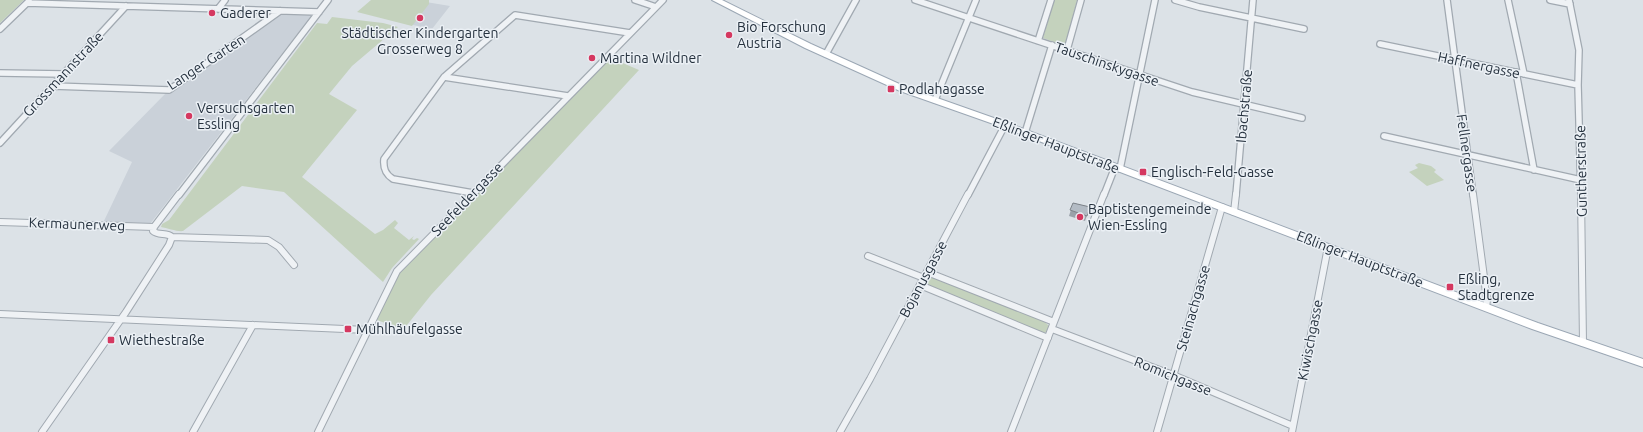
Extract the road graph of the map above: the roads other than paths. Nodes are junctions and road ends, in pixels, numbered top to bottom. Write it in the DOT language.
graph roads {
  1 [pos="225,0"];
  2 [pos="328,0"];
  3 [pos="635,0"];
  4 [pos="662,0"];
  5 [pos="716,0"];
  6 [pos="856,0"];
  7 [pos="915,0"];
  8 [pos="976,0"];
  9 [pos="1050,0"];
  10 [pos="1081,0"];
  11 [pos="1155,0"];
  12 [pos="1175,0"];
  13 [pos="1253,0"];
  14 [pos="1447,0"];
  15 [pos="1508,0"];
  16 [pos="1550,0"];
  17 [pos="28,2"];
  18 [pos="1570,2"];
  19 [pos="126,6"];
  20 [pos="656,7"];
  21 [pos="218,9"];
  22 [pos="280,11"];
  23 [pos="319,12"];
  24 [pos="1251,17"];
  25 [pos="969,18"];
  26 [pos="0,29"];
  27 [pos="1304,29"];
  28 [pos="630,33"];
  29 [pos="1038,41"];
  30 [pos="1380,44"];
  31 [pos="1052,45"];
  32 [pos="1067,50"];
  33 [pos="826,54"];
  34 [pos="1455,60"];
  35 [pos="1516,72"];
  36 [pos="0,73"];
  37 [pos="64,74"];
  38 [pos="1524,74"];
  39 [pos="1139,76"];
  40 [pos="444,77"];
  41 [pos="1578,85"];
  42 [pos="53,86"];
  43 [pos="568,96"];
  44 [pos="935,100"];
  45 [pos="1244,104"];
  46 [pos="1302,118"];
  47 [pos="1005,125"];
  48 [pos="1025,133"];
  49 [pos="1384,136"];
  50 [pos="0,143"];
  51 [pos="1468,156"];
  52 [pos="1117,168"];
  53 [pos="1534,170"];
  54 [pos="1581,180"];
  55 [pos="473,193"];
  56 [pos="1222,207"];
  57 [pos="1234,212"];
  58 [pos="0,222"];
  59 [pos="154,227"];
  60 [pos="172,237"];
  61 [pos="1328,247"];
  62 [pos="868,256"];
  63 [pos="294,266"];
  64 [pos="925,275"];
  65 [pos="920,285"];
  66 [pos="1486,307"];
  67 [pos="0,314"];
  68 [pos="120,319"];
  69 [pos="253,325"];
  70 [pos="1053,326"];
  71 [pos="367,330"];
  72 [pos="1048,338"];
  73 [pos="1583,343"];
  74 [pos="1643,363"];
  75 [pos="1173,375"];
  76 [pos="1293,429"];
  77 [pos="42,432"];
  78 [pos="192,432"];
  79 [pos="318,432"];
  80 [pos="840,432"];
  81 [pos="1011,432"];
  82 [pos="1157,432"];
  1 -- 21 [label="street"];
  2 -- 23 [label="street"];
  3 -- 20 [label="street"];
  4 -- 20 [label="street, Seefeldergasse"];
  5 -- 33 [label="main road, Eßlinger Hauptstraße"];
  6 -- 33 [label="street"];
  7 -- 25 [label="street, Tauschinskygasse"];
  8 -- 25 [label="street"];
  9 -- 29 [label="street"];
  10 -- 32 [label="street"];
  11 -- 39 [label="street"];
  12 -- 24 [label="street"];
  13 -- 24 [label="street, Ibachstraße"];
  14 -- 34 [label="street, Fellnergasse"];
  15 -- 38 [label="street"];
  16 -- 18 [label="street"];
  17 -- 19 [label="street"];
  17 -- 26 [label="street"];
  18 -- 41 [label="street, Guntherstraße"];
  19 -- 21 [label="street"];
  19 -- 37 [label="street, Grossmannstraße"];
  20 -- 28 [label="street, Seefeldergasse"];
  21 -- 22 [label="street"];
  22 -- 23 [label="street"];
  22 -- 42 [label="street, Langer Garten"];
  23 -- 59 [label="street"];
  24 -- 27 [label="street"];
  24 -- 45 [label="street, Ibachstraße"];
  25 -- 29 [label="street, Tauschinskygasse"];
  25 -- 44 [label="street"];
  28 -- 40 [label="street"];
  28 -- 43 [label="street, Seefeldergasse"];
  29 -- 31 [label="street, Tauschinskygasse"];
  30 -- 34 [label="street, Haffnergasse"];
  31 -- 32 [label="street, Tauschinskygasse"];
  31 -- 48 [label="street"];
  32 -- 39 [label="street, Tauschinskygasse"];
  33 -- 44 [label="main road, Eßlinger Hauptstraße"];
  34 -- 35 [label="street, Haffnergasse"];
  34 -- 51 [label="street, Fellnergasse"];
  35 -- 38 [label="street, Haffnergasse"];
  35 -- 53 [label="street"];
  36 -- 37 [label="street"];
  37 -- 42 [label="street, Grossmannstraße"];
  38 -- 41 [label="street, Haffnergasse"];
  39 -- 45 [label="street, Tauschinskygasse"];
  39 -- 52 [label="street"];
  40 -- 43 [label="street"];
  40 -- 55 [label="street"];
  41 -- 54 [label="street, Guntherstraße"];
  42 -- 50 [label="street, Grossmannstraße"];
  43 -- 55 [label="street, Seefeldergasse"];
  44 -- 47 [label="main road, Eßlinger Hauptstraße"];
  45 -- 46 [label="street, Tauschinskygasse"];
  45 -- 57 [label="street, Ibachstraße"];
  47 -- 48 [label="main road, Eßlinger Hauptstraße"];
  47 -- 64 [label="street, Bojanusgasse"];
  48 -- 52 [label="main road, Eßlinger Hauptstraße"];
  49 -- 51 [label="street"];
  51 -- 53 [label="street"];
  51 -- 66 [label="street, Fellnergasse"];
  52 -- 56 [label="main road, Eßlinger Hauptstraße"];
  52 -- 70 [label="street"];
  53 -- 54 [label="street"];
  54 -- 73 [label="street, Guntherstraße"];
  55 -- 71 [label="street, Seefeldergasse"];
  56 -- 57 [label="main road, Eßlinger Hauptstraße"];
  56 -- 75 [label="street, Steinachgasse"];
  57 -- 61 [label="main road, Eßlinger Hauptstraße"];
  58 -- 59 [label="street, Kermaunerweg"];
  59 -- 60 [label="street"];
  60 -- 63 [label="street"];
  60 -- 68 [label="street"];
  61 -- 66 [label="main road, Eßlinger Hauptstraße"];
  61 -- 76 [label="street, Kiwischgasse"];
  62 -- 64 [label="street, Romichgasse"];
  64 -- 65 [label="street, Bojanusgasse"];
  64 -- 70 [label="street, Romichgasse"];
  65 -- 72 [label="street"];
  65 -- 80 [label="street, Bojanusgasse"];
  66 -- 73 [label="main road, Eßlinger Hauptstraße"];
  67 -- 68 [label="street"];
  68 -- 69 [label="street"];
  68 -- 77 [label="street"];
  69 -- 71 [label="street"];
  69 -- 78 [label="street"];
  70 -- 72 [label="street"];
  70 -- 75 [label="street, Romichgasse"];
  71 -- 79 [label="street, Seefeldergasse"];
  72 -- 81 [label="street"];
  73 -- 74 [label="main road, Eßlinger Hauptstraße"];
  75 -- 76 [label="street, Romichgasse"];
  75 -- 82 [label="street, Steinachgasse"];
}
